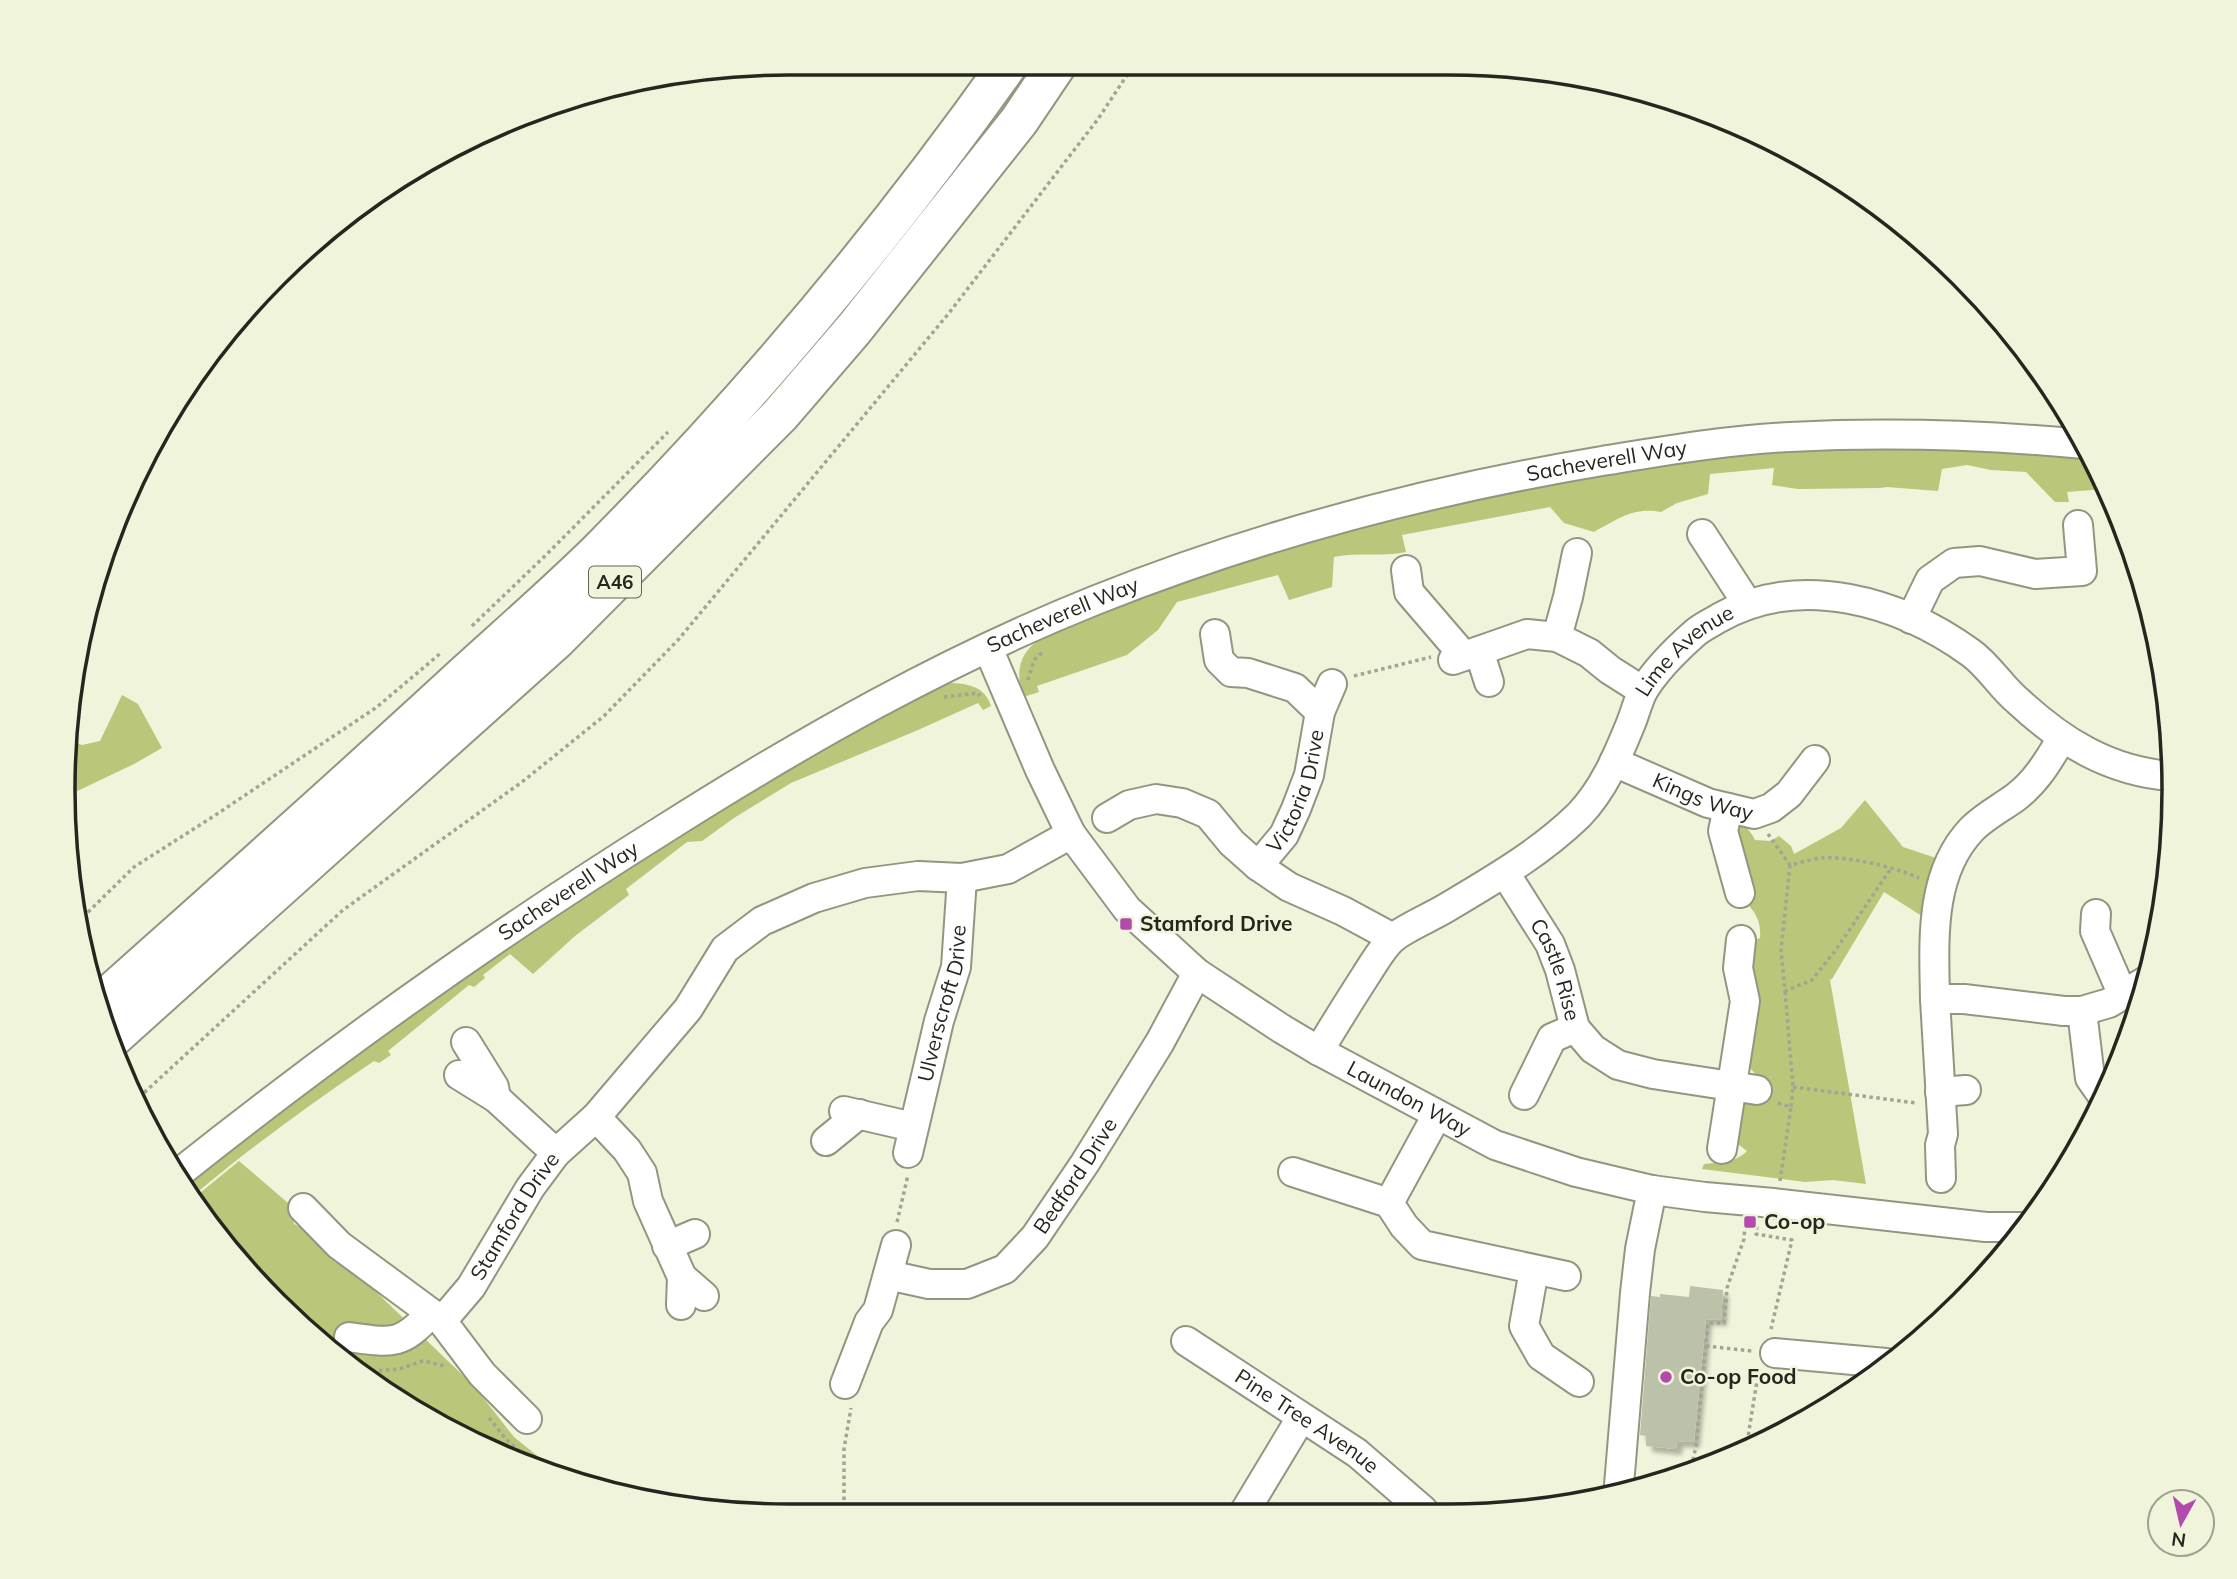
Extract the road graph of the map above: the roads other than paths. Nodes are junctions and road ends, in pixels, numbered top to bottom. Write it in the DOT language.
graph roads {
  1 [pos="1000,75"];
  2 [pos="1050,75"];
  3 [pos="2072,443"];
  4 [pos="2078,525"];
  5 [pos="1702,534"];
  6 [pos="1577,553"];
  7 [pos="1406,570"];
  8 [pos="1746,606"];
  9 [pos="1911,619"];
  10 [pos="1215,635"];
  11 [pos="1557,637"];
  12 [pos="988,648"];
  13 [pos="1465,656"];
  14 [pos="1489,682"];
  15 [pos="1332,684"];
  16 [pos="1643,691"];
  17 [pos="1309,707"];
  18 [pos="2062,738"];
  19 [pos="1815,760"];
  20 [pos="1614,762"];
  21 [pos="2161,774"];
  22 [pos="1119,802"];
  23 [pos="1741,811"];
  24 [pos="1071,834"];
  25 [pos="1258,866"];
  26 [pos="1506,873"];
  27 [pos="962,878"];
  28 [pos="1740,893"];
  29 [pos="2096,914"];
  30 [pos="1393,938"];
  31 [pos="1741,940"];
  32 [pos="1197,973"];
  33 [pos="2133,989"];
  34 [pos="2124,994"];
  35 [pos="107,997"];
  36 [pos="1935,999"];
  37 [pos="2082,1011"];
  38 [pos="1575,1028"];
  39 [pos="118,1033"];
  40 [pos="466,1042"];
  41 [pos="1319,1051"];
  42 [pos="459,1075"];
  43 [pos="2096,1087"];
  44 [pos="1745,1088"];
  45 [pos="1524,1095"];
  46 [pos="496,1098"];
  47 [pos="1437,1115"];
  48 [pos="596,1117"];
  49 [pos="826,1141"];
  50 [pos="1722,1149"];
  51 [pos="556,1153"];
  52 [pos="185,1168"];
  53 [pos="1293,1172"];
  54 [pos="1941,1178"];
  55 [pos="1652,1190"];
  56 [pos="1389,1203"];
  57 [pos="303,1208"];
  58 [pos="2012,1227"];
  59 [pos="695,1234"];
  60 [pos="895,1245"];
  61 [pos="667,1246"];
  62 [pos="1534,1270"];
  63 [pos="888,1275"];
  64 [pos="1566,1276"];
  65 [pos="689,1293"];
  66 [pos="437,1317"];
  67 [pos="349,1338"];
  68 [pos="1186,1341"];
  69 [pos="1767,1352"];
  70 [pos="1874,1362"];
  71 [pos="1579,1382"];
  72 [pos="849,1391"];
  73 [pos="1301,1418"];
  74 [pos="527,1419"];
  75 [pos="1619,1482"];
  76 [pos="1249,1504"];
  77 [pos="1416,1504"];
  1 -- 35 [label="highway, A46"];
  2 -- 39 [label="highway, A46"];
  3 -- 12 [label="street, Sacheverell Way"];
  4 -- 9 [label="street"];
  5 -- 8 [label="street"];
  6 -- 11 [label="street"];
  7 -- 13 [label="street"];
  8 -- 9 [label="street, Lime Avenue"];
  8 -- 16 [label="street, Lime Avenue"];
  9 -- 18 [label="street, Lime Avenue"];
  10 -- 17 [label="street"];
  11 -- 13 [label="street"];
  11 -- 16 [label="street"];
  12 -- 24 [label="street, Laundon Way"];
  12 -- 52 [label="street, Sacheverell Way"];
  13 -- 14 [label="street"];
  15 -- 17 [label="street, Victoria Drive"];
  16 -- 20 [label="street, Lime Avenue"];
  17 -- 25 [label="street, Victoria Drive"];
  18 -- 21 [label="street, Lime Avenue"];
  18 -- 36 [label="street"];
  19 -- 23 [label="street, Kings Way"];
  20 -- 23 [label="street, Kings Way"];
  20 -- 26 [label="street, Lime Avenue"];
  22 -- 25 [label="street, Victoria Drive"];
  23 -- 28 [label="street"];
  24 -- 27 [label="street, Stamford Drive"];
  24 -- 32 [label="street, Laundon Way"];
  25 -- 30 [label="street, Victoria Drive"];
  26 -- 30 [label="street, Lime Avenue"];
  26 -- 38 [label="street, Castle Rise"];
  27 -- 48 [label="street, Stamford Drive"];
  27 -- 49 [label="street, Ulverscroft Drive"];
  29 -- 34 [label="street"];
  30 -- 41 [label="street, Lime Avenue"];
  31 -- 44 [label="street"];
  32 -- 41 [label="street, Laundon Way"];
  32 -- 63 [label="street, Bedford Drive"];
  33 -- 34 [label="street"];
  34 -- 37 [label="street"];
  36 -- 37 [label="street"];
  36 -- 54 [label="street"];
  37 -- 43 [label="street"];
  38 -- 44 [label="street, Castle Rise"];
  38 -- 45 [label="street"];
  40 -- 46 [label="street"];
  41 -- 47 [label="street, Laundon Way"];
  42 -- 46 [label="street"];
  44 -- 50 [label="street"];
  46 -- 51 [label="street"];
  47 -- 55 [label="street, Laundon Way"];
  47 -- 56 [label="street"];
  48 -- 51 [label="street, Stamford Drive"];
  48 -- 61 [label="street"];
  51 -- 66 [label="street, Stamford Drive"];
  53 -- 56 [label="street"];
  55 -- 58 [label="street, Laundon Way"];
  55 -- 75 [label="street"];
  56 -- 62 [label="street"];
  57 -- 66 [label="street"];
  59 -- 61 [label="street"];
  60 -- 63 [label="street"];
  61 -- 65 [label="street"];
  62 -- 64 [label="street"];
  62 -- 71 [label="street"];
  63 -- 72 [label="street"];
  66 -- 67 [label="street, Stamford Drive"];
  66 -- 74 [label="street"];
  68 -- 73 [label="street, Pine Tree Avenue"];
  69 -- 70 [label="street"];
  73 -- 76 [label="street"];
  73 -- 77 [label="street, Pine Tree Avenue"];
}
